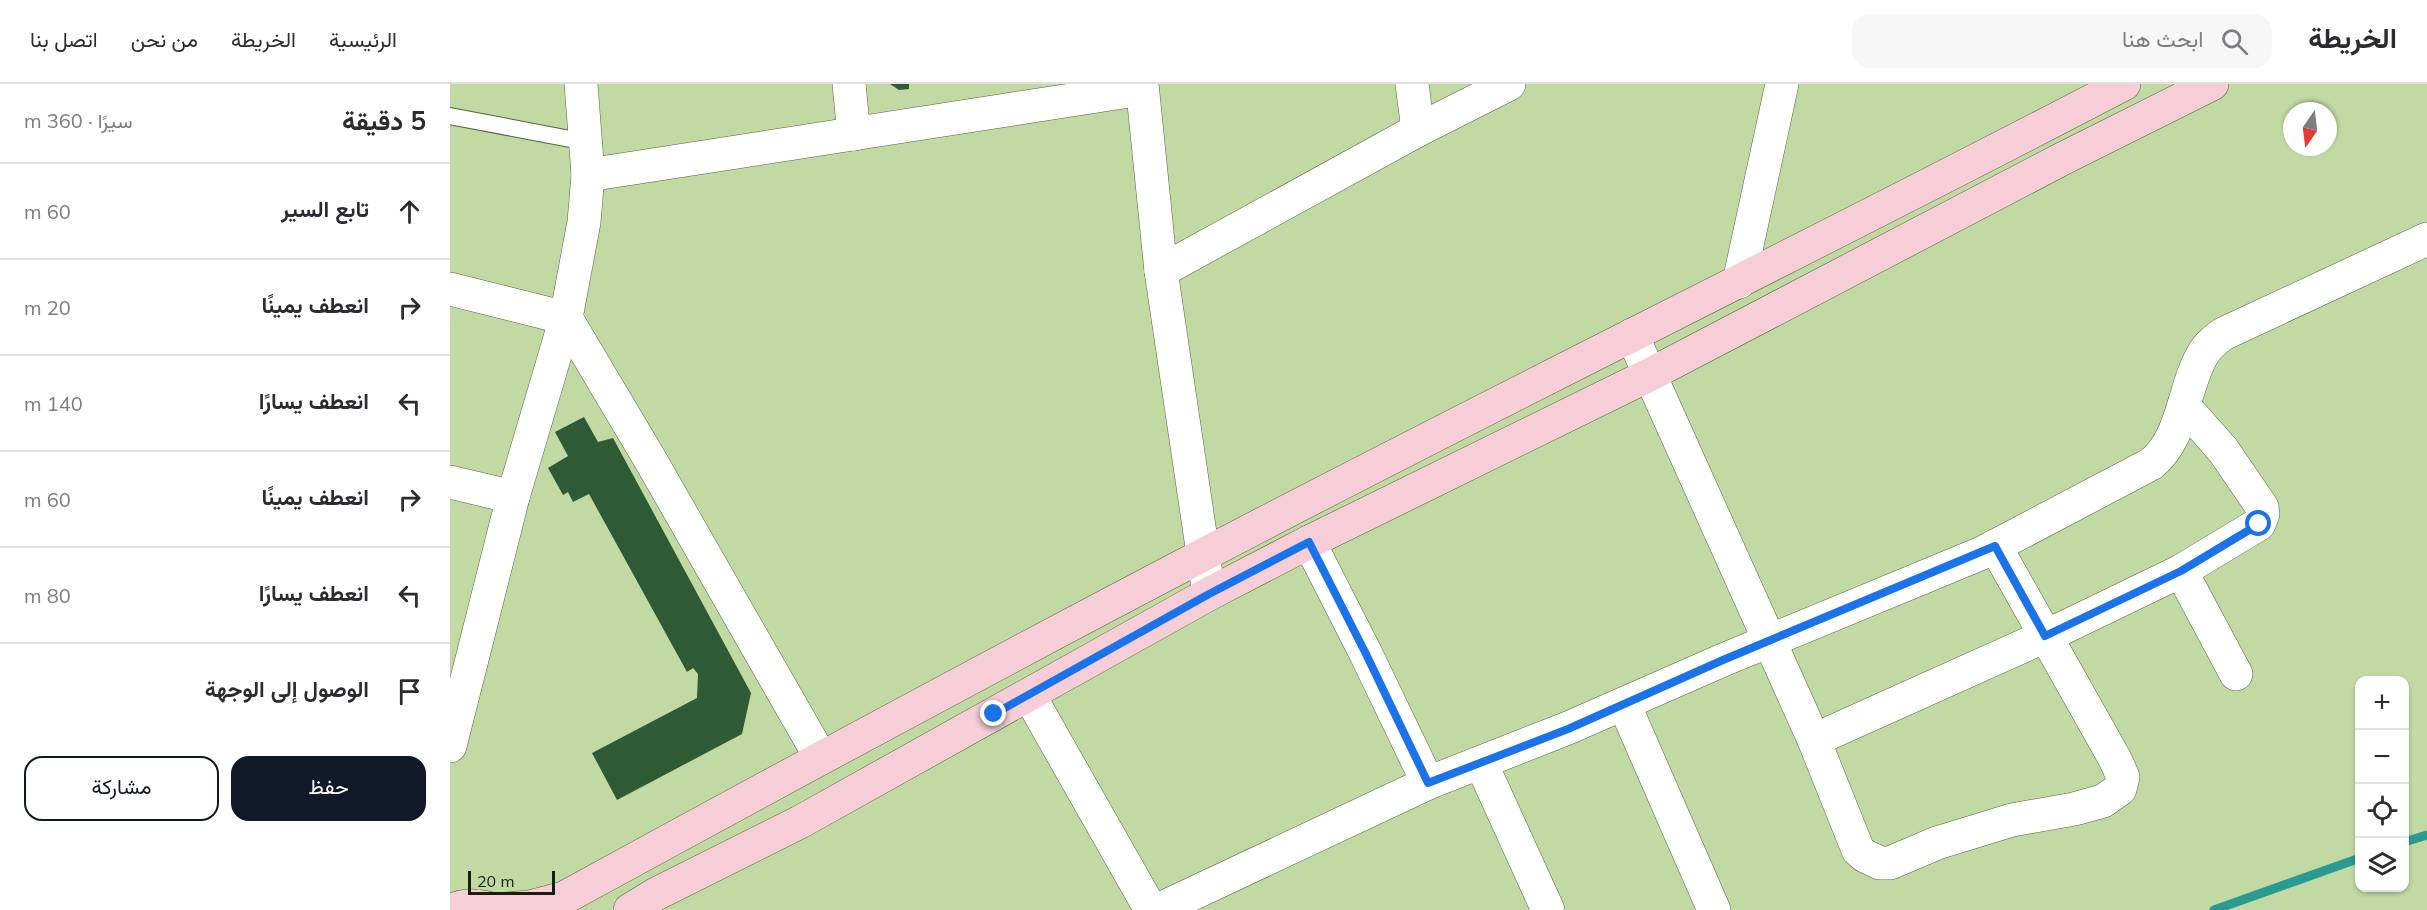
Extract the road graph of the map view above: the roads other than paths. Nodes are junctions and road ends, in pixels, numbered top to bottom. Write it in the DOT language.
graph roads {
  1 [pos="581,84"];
  2 [pos="849,84"];
  3 [pos="1412,84"];
  4 [pos="1509,84"];
  5 [pos="1782,84"];
  6 [pos="2124,84"];
  7 [pos="2212,84"];
  8 [pos="1142,86"];
  9 [pos="450,116"];
  10 [pos="1418,130"];
  11 [pos="854,134"];
  12 [pos="586,142"];
  13 [pos="588,175"];
  14 [pos="2427,239"];
  15 [pos="1161,272"];
  16 [pos="1739,282"];
  17 [pos="450,289"];
  18 [pos="566,318"];
  19 [pos="1632,335"];
  20 [pos="1649,375"];
  21 [pos="2184,406"];
  22 [pos="450,482"];
  23 [pos="513,497"];
  24 [pos="1309,542"];
  25 [pos="1995,546"];
  26 [pos="1203,555"];
  27 [pos="2181,571"];
  28 [pos="1209,594"];
  29 [pos="2045,636"];
  30 [pos="1768,641"];
  31 [pos="2236,674"];
  32 [pos="458,680"];
  33 [pos="1029,695"];
  34 [pos="1624,704"];
  35 [pos="1814,740"];
  36 [pos="450,746"];
  37 [pos="821,758"];
  38 [pos="1481,763"];
  39 [pos="1428,783"];
  40 [pos="650,905"];
  41 [pos="452,910"];
  42 [pos="495,910"];
  43 [pos="1151,910"];
  44 [pos="1158,910"];
  45 [pos="1548,910"];
  46 [pos="1714,910"];
  1 -- 12 [label="street"];
  2 -- 11 [label="street"];
  3 -- 10 [label="street"];
  4 -- 10 [label="street"];
  5 -- 16 [label="street"];
  6 -- 16 [label="main road"];
  7 -- 20 [label="main road"];
  8 -- 11 [label="street"];
  8 -- 15 [label="street"];
  9 -- 12 [label="lane"];
  10 -- 15 [label="street"];
  11 -- 13 [label="street"];
  12 -- 13 [label="street"];
  13 -- 18 [label="street"];
  14 -- 21 [label="street"];
  15 -- 26 [label="street"];
  16 -- 19 [label="main road"];
  17 -- 18 [label="street"];
  18 -- 23 [label="street"];
  18 -- 37 [label="street"];
  19 -- 20 [label="street"];
  19 -- 26 [label="main road"];
  20 -- 24 [label="main road"];
  20 -- 30 [label="street"];
  21 -- 25 [label="street"];
  21 -- 27 [label="street"];
  22 -- 23 [label="street"];
  23 -- 32 [label="street"];
  24 -- 28 [label="main road"];
  24 -- 39 [label="street"];
  25 -- 29 [label="street"];
  25 -- 30 [label="street"];
  26 -- 28 [label="street"];
  26 -- 37 [label="main road"];
  27 -- 29 [label="street"];
  27 -- 31 [label="street"];
  28 -- 33 [label="main road"];
  29 -- 35 [label="street"];
  29 -- 35 [label="street"];
  30 -- 34 [label="street"];
  30 -- 35 [label="street"];
  32 -- 36 [label="street"];
  33 -- 40 [label="main road"];
  33 -- 43 [label="street"];
  34 -- 38 [label="street"];
  34 -- 46 [label="street"];
  37 -- 42 [label="main road"];
  38 -- 39 [label="street"];
  38 -- 45 [label="street"];
  39 -- 44 [label="street"];
  41 -- 42 [label="main road"];
}
